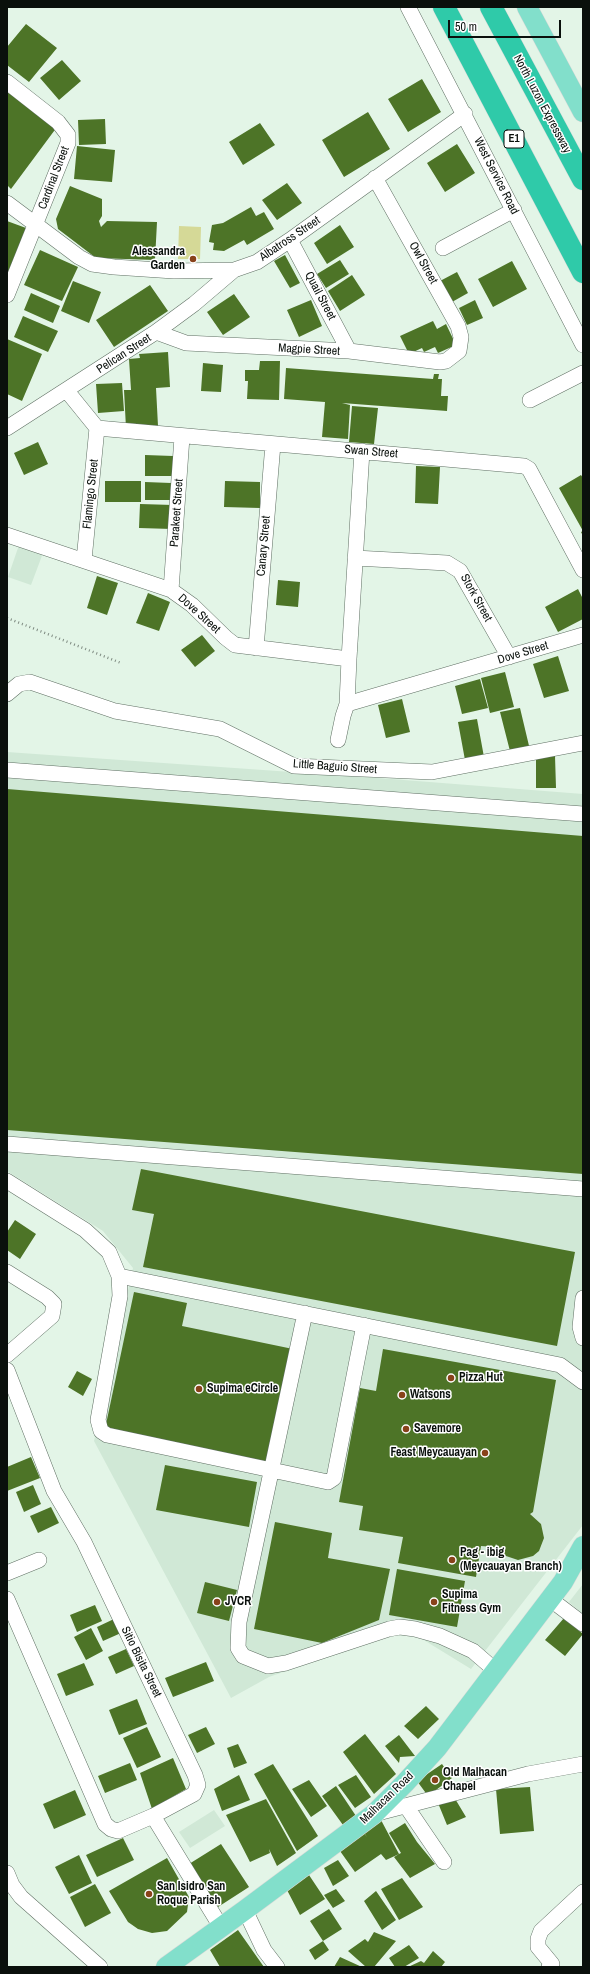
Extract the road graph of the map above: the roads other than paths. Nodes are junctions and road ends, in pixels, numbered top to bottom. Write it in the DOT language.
graph roads {
  1 [pos="408,7"];
  2 [pos="444,7"];
  3 [pos="491,7"];
  4 [pos="527,7"];
  5 [pos="7,82"];
  6 [pos="583,112"];
  7 [pos="465,114"];
  8 [pos="375,178"];
  9 [pos="583,179"];
  10 [pos="7,203"];
  11 [pos="514,210"];
  12 [pos="36,226"];
  13 [pos="290,240"];
  14 [pos="443,248"];
  15 [pos="234,270"];
  16 [pos="583,272"];
  17 [pos="7,295"];
  18 [pos="156,332"];
  19 [pos="583,346"];
  20 [pos="459,351"];
  21 [pos="349,352"];
  22 [pos="583,373"];
  23 [pos="67,391"];
  24 [pos="530,400"];
  25 [pos="7,428"];
  26 [pos="97,428"];
  27 [pos="182,437"];
  28 [pos="273,444"];
  29 [pos="362,451"];
  30 [pos="7,535"];
  31 [pos="355,558"];
  32 [pos="84,560"];
  33 [pos="583,570"];
  34 [pos="171,590"];
  35 [pos="583,635"];
  36 [pos="256,648"];
  37 [pos="348,658"];
  38 [pos="508,658"];
  39 [pos="7,694"];
  40 [pos="347,704"];
  41 [pos="338,740"];
  42 [pos="583,743"];
  43 [pos="7,770"];
  44 [pos="583,814"];
  45 [pos="7,1144"];
  46 [pos="7,1181"];
  47 [pos="583,1189"];
  48 [pos="7,1272"];
  49 [pos="119,1276"];
  50 [pos="583,1298"];
  51 [pos="305,1313"];
  52 [pos="364,1325"];
  53 [pos="583,1338"];
  54 [pos="7,1355"];
  55 [pos="7,1370"];
  56 [pos="583,1382"];
  57 [pos="271,1470"];
  58 [pos="583,1546"];
  59 [pos="39,1560"];
  60 [pos="583,1570"];
  61 [pos="7,1573"];
  62 [pos="563,1582"];
  63 [pos="7,1599"];
  64 [pos="550,1599"];
  65 [pos="583,1624"];
  66 [pos="496,1670"];
  67 [pos="583,1764"];
  68 [pos="406,1806"];
  69 [pos="374,1814"];
  70 [pos="153,1816"];
  71 [pos="444,1862"];
  72 [pos="7,1873"];
  73 [pos="583,1892"];
  74 [pos="245,1910"];
  75 [pos="222,1927"];
  76 [pos="553,1966"];
  77 [pos="100,1967"];
  78 [pos="166,1967"];
  79 [pos="277,1967"];
  1 -- 7 [label="street, West Service Road"];
  2 -- 16 [label="highway, E1"];
  3 -- 9 [label="highway, North Luzon Expressway"];
  4 -- 6 [label="main road"];
  5 -- 12 [label="street, Cardinal Street"];
  7 -- 8 [label="street, Albatross Street"];
  7 -- 11 [label="street, West Service Road"];
  8 -- 13 [label="street, Albatross Street"];
  8 -- 20 [label="street, Owl Street"];
  10 -- 12 [label="street, Albatross Street"];
  11 -- 14 [label="street"];
  11 -- 19 [label="street, West Service Road"];
  12 -- 15 [label="street, Albatross Street"];
  12 -- 17 [label="street, Cardinal Street"];
  13 -- 15 [label="street, Albatross Street"];
  13 -- 21 [label="street, Quail Street"];
  15 -- 18 [label="street, Pelican Street"];
  18 -- 21 [label="street, Magpie Street"];
  18 -- 23 [label="street, Pelican Street"];
  20 -- 21 [label="street, Magpie Street"];
  22 -- 24 [label="street"];
  23 -- 25 [label="street, Pelican Street"];
  23 -- 26 [label="street"];
  26 -- 27 [label="street, Swan Street"];
  26 -- 32 [label="street, Flamingo Street"];
  27 -- 28 [label="street, Swan Street"];
  27 -- 34 [label="street, Parakeet Street"];
  28 -- 29 [label="street, Swan Street"];
  28 -- 36 [label="street, Canary Street"];
  29 -- 31 [label="street"];
  29 -- 33 [label="street, Swan Street"];
  30 -- 32 [label="street, Dove Street"];
  31 -- 37 [label="street"];
  31 -- 38 [label="street, Stork Street"];
  32 -- 34 [label="street, Dove Street"];
  34 -- 36 [label="street, Dove Street"];
  35 -- 38 [label="street, Dove Street"];
  36 -- 37 [label="street, Dove Street"];
  37 -- 40 [label="street"];
  38 -- 40 [label="street, Dove Street"];
  39 -- 42 [label="street, Little Baguio Street"];
  40 -- 41 [label="street"];
  43 -- 44 [label="street"];
  45 -- 47 [label="street"];
  46 -- 49 [label="street"];
  48 -- 54 [label="street"];
  49 -- 51 [label="street"];
  49 -- 57 [label="street"];
  50 -- 53 [label="street"];
  51 -- 52 [label="street"];
  51 -- 57 [label="street"];
  52 -- 56 [label="street"];
  52 -- 57 [label="street"];
  55 -- 70 [label="street, Sitio Bisita Street"];
  57 -- 66 [label="street"];
  58 -- 62 [label="main road, Malhacan Road"];
  59 -- 61 [label="street"];
  60 -- 62 [label="main road, Malhacan Road"];
  62 -- 64 [label="main road, Malhacan Road"];
  63 -- 70 [label="street, Sitio Bisita Street"];
  64 -- 65 [label="street"];
  64 -- 66 [label="main road, Malhacan Road"];
  66 -- 69 [label="main road, Malhacan Road"];
  67 -- 68 [label="street"];
  68 -- 69 [label="street"];
  68 -- 71 [label="street"];
  69 -- 74 [label="main road, Malhacan Road"];
  70 -- 75 [label="street"];
  72 -- 77 [label="street"];
  73 -- 76 [label="street"];
  74 -- 75 [label="main road, Malhacan Road"];
  74 -- 79 [label="street"];
  75 -- 78 [label="main road, Malhacan Road"];
}
